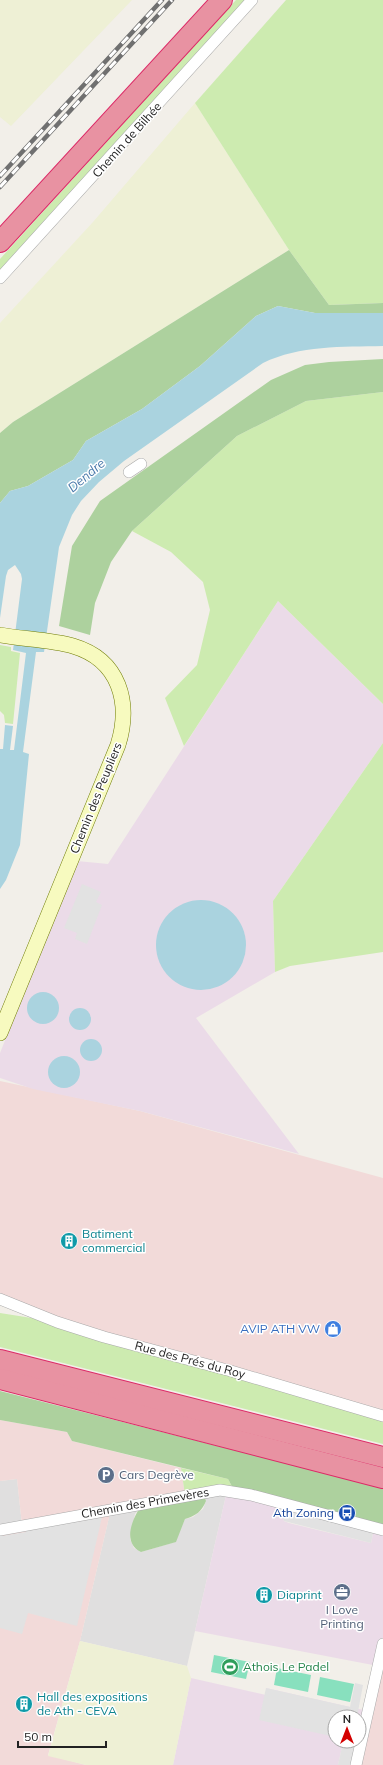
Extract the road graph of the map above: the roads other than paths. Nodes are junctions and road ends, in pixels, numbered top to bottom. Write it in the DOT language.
graph roads {
  1 [pos="222,0"];
  2 [pos="252,0"];
  3 [pos="0,242"];
  4 [pos="0,278"];
  5 [pos="141,464"];
  6 [pos="129,472"];
  7 [pos="0,635"];
  8 [pos="0,1033"];
  9 [pos="0,1299"];
  10 [pos="0,1360"];
  11 [pos="0,1379"];
  12 [pos="382,1414"];
  13 [pos="383,1457"];
  14 [pos="383,1478"];
  15 [pos="0,1530"];
  16 [pos="383,1530"];
  17 [pos="383,1644"];
  18 [pos="356,1765"];
  1 -- 3 [label="highway"];
  2 -- 4 [label="street, Chemin de Bilhée"];
  5 -- 6 [label="street"];
  7 -- 8 [label="street, Chemin des Peupliers"];
  9 -- 12 [label="street, Rue des Prés du Roy"];
  10 -- 13 [label="highway"];
  11 -- 14 [label="highway"];
  15 -- 16 [label="street, Chemin des Primevères"];
  17 -- 18 [label="street"];
}
